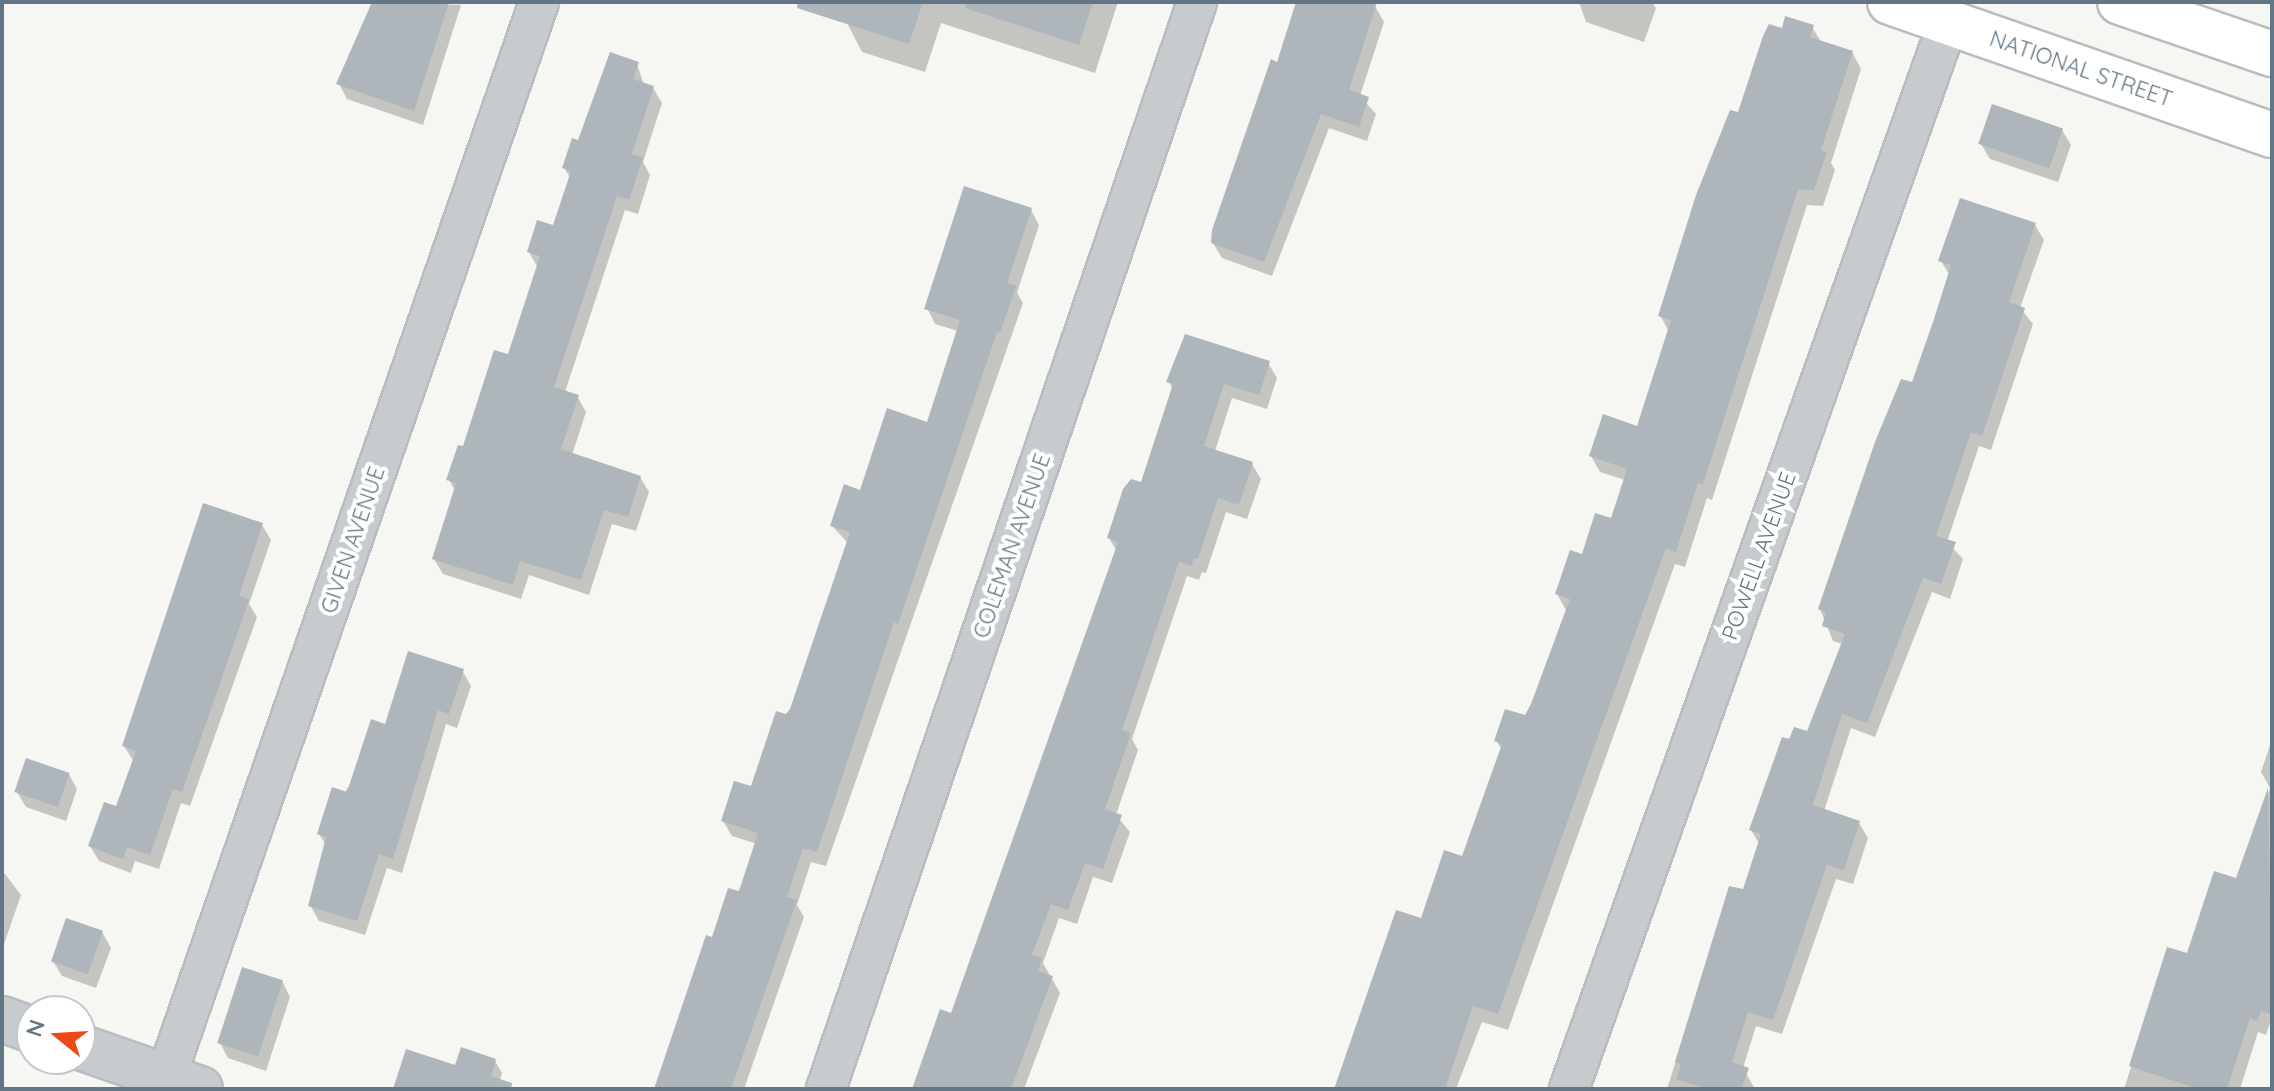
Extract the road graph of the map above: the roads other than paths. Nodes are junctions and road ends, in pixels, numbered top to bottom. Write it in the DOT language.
graph roads {
  1 [pos="539,2"];
  2 [pos="1197,2"];
  3 [pos="1890,2"];
  4 [pos="2120,2"];
  5 [pos="1948,23"];
  6 [pos="2272,54"];
  7 [pos="2272,135"];
  8 [pos="96,1053"];
  9 [pos="183,1083"];
  10 [pos="826,1089"];
  11 [pos="1569,1089"];
  1 -- 9 [label="street, GIVEN AVENUE"];
  2 -- 10 [label="street, COLEMAN AVENUE"];
  3 -- 5 [label="main road, NATIONAL STREET"];
  4 -- 6 [label="main road"];
  5 -- 7 [label="main road, NATIONAL STREET"];
  5 -- 11 [label="street, POWELL AVENUE"];
  8 -- 9 [label="street"];
}
